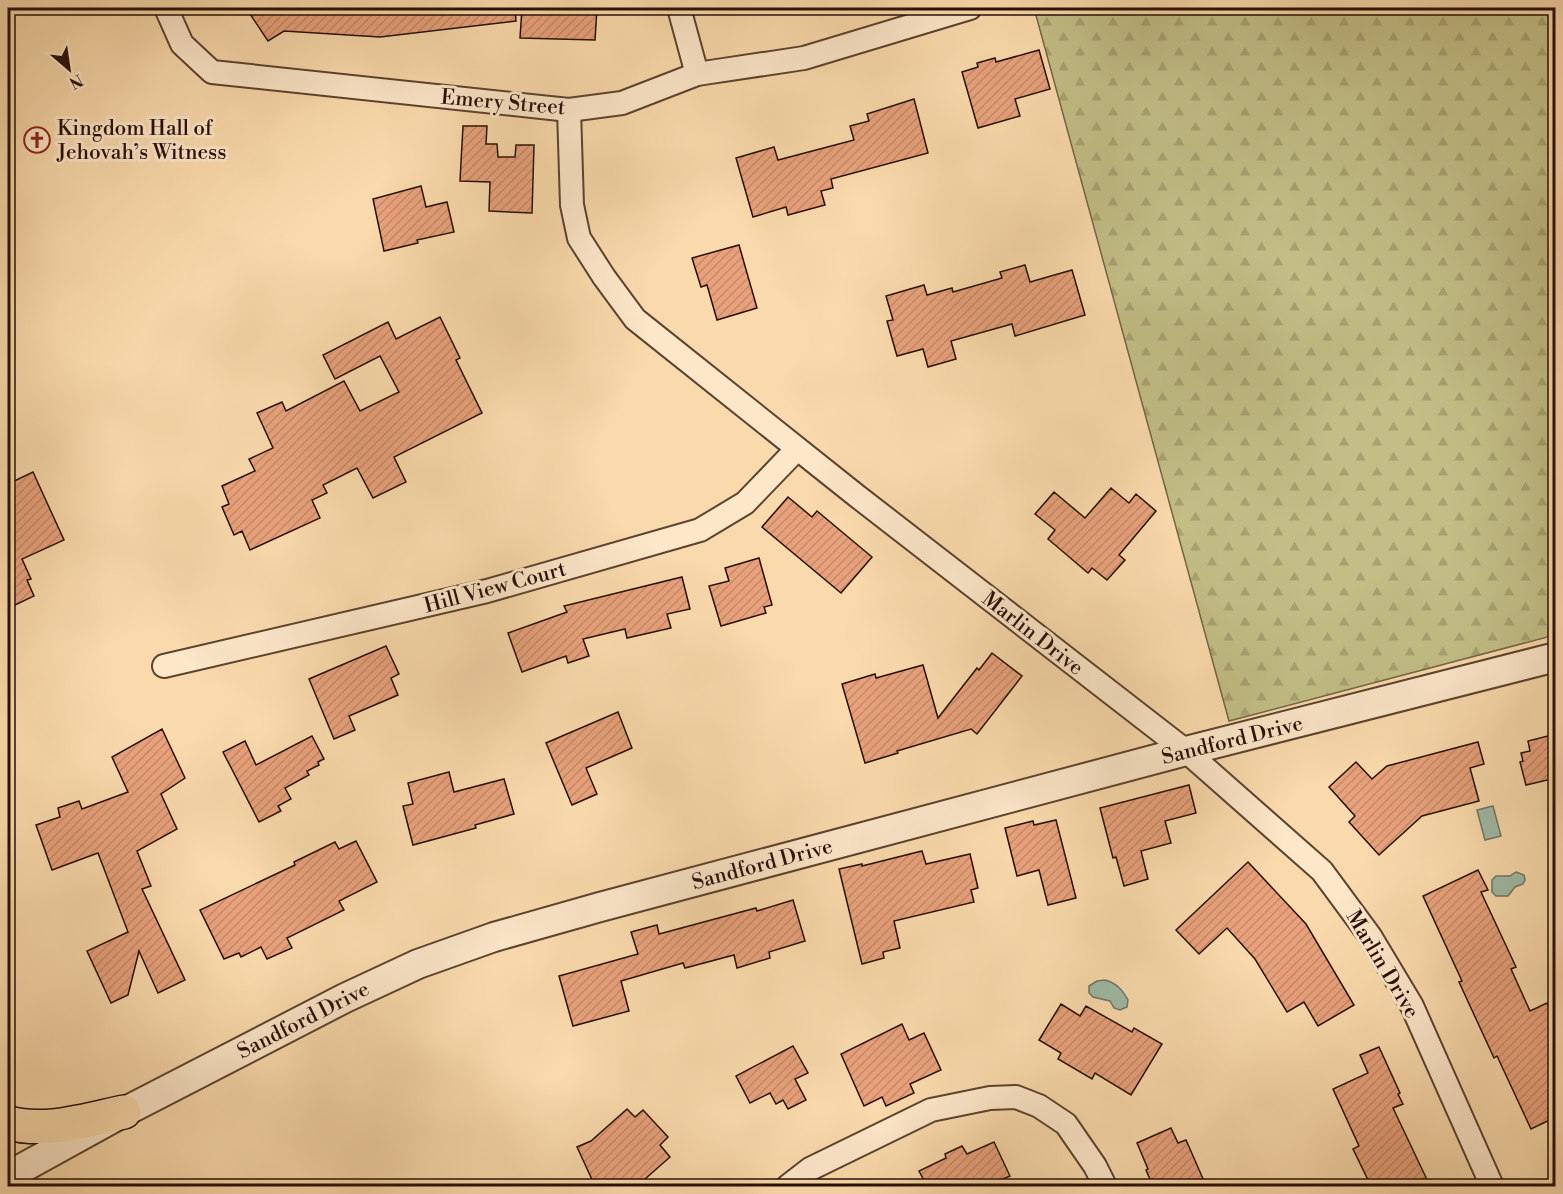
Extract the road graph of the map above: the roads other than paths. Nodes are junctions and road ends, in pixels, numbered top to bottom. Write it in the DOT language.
graph roads {
  1 [pos="166,8"];
  2 [pos="679,8"];
  3 [pos="970,8"];
  4 [pos="697,74"];
  5 [pos="569,110"];
  6 [pos="797,449"];
  7 [pos="1556,657"];
  8 [pos="164,666"];
  9 [pos="1186,751"];
  10 [pos="124,1112"];
  11 [pos="8,1123"];
  12 [pos="8,1176"];
  13 [pos="788,1186"];
  14 [pos="1105,1186"];
  15 [pos="1492,1186"];
  1 -- 5 [label="street, Emery Street"];
  2 -- 4 [label="street"];
  3 -- 4 [label="street, Emery Street"];
  4 -- 5 [label="street, Emery Street"];
  5 -- 6 [label="street, Marlin Drive"];
  6 -- 8 [label="street, Hill View Court"];
  6 -- 9 [label="street, Marlin Drive"];
  7 -- 9 [label="street, Sandford Drive"];
  9 -- 10 [label="street, Sandford Drive"];
  9 -- 15 [label="street, Marlin Drive"];
  10 -- 11 [label="highway"];
  10 -- 12 [label="street, Sandford Drive"];
  13 -- 14 [label="street"];
}
